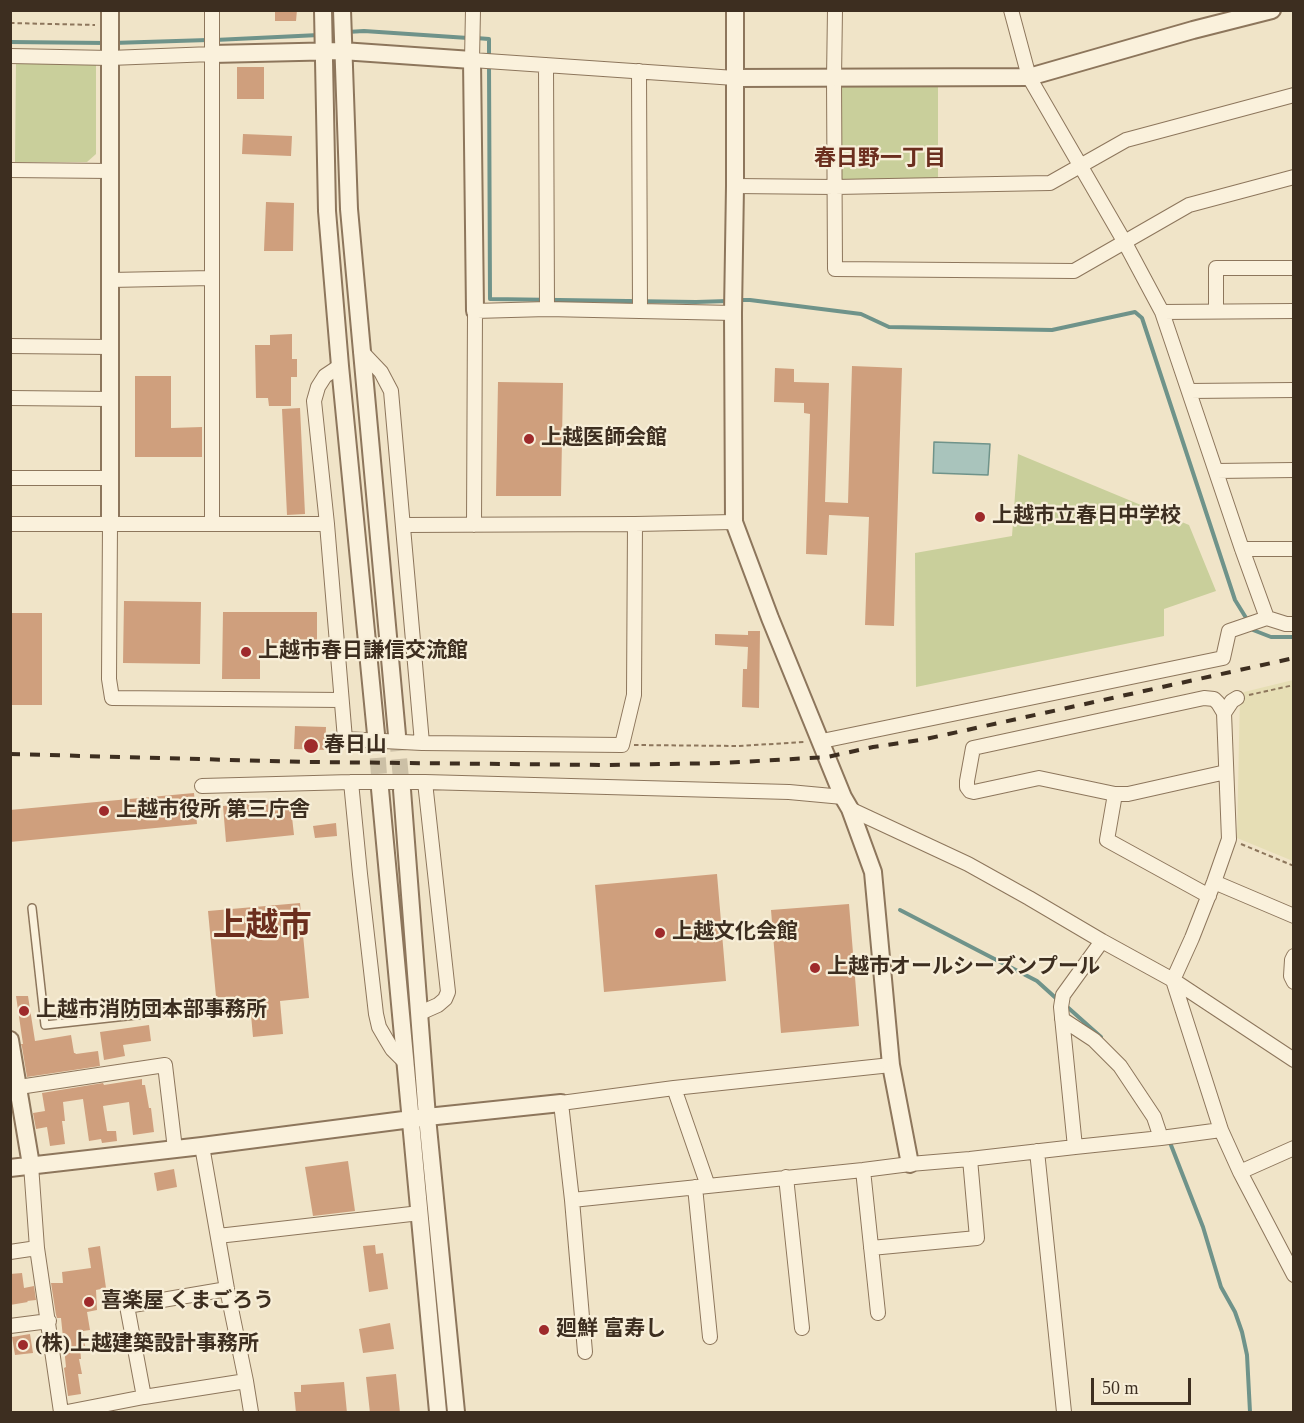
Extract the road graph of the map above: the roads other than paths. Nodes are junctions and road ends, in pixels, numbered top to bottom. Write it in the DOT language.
graph roads {
  1 [pos="212,10"];
  2 [pos="323,10"];
  3 [pos="342,10"];
  4 [pos="473,10"];
  5 [pos="735,10"];
  6 [pos="835,10"];
  7 [pos="1011,10"];
  8 [pos="1272,10"];
  9 [pos="110,18"];
  10 [pos="324,51"];
  11 [pos="342,51"];
  12 [pos="212,54"];
  13 [pos="10,56"];
  14 [pos="110,58"];
  15 [pos="472,60"];
  16 [pos="546,65"];
  17 [pos="639,71"];
  18 [pos="1029,77"];
  19 [pos="735,78"];
  20 [pos="834,78"];
  21 [pos="1293,95"];
  22 [pos="1079,166"];
  23 [pos="10,170"];
  24 [pos="110,171"];
  25 [pos="1293,177"];
  26 [pos="735,186"];
  27 [pos="835,187"];
  28 [pos="1124,241"];
  29 [pos="1293,268"];
  30 [pos="212,278"];
  31 [pos="110,280"];
  32 [pos="547,309"];
  33 [pos="640,310"];
  34 [pos="475,311"];
  35 [pos="1216,311"];
  36 [pos="1293,311"];
  37 [pos="1162,312"];
  38 [pos="733,313"];
  39 [pos="10,346"];
  40 [pos="110,346"];
  41 [pos="361,351"];
  42 [pos="340,366"];
  43 [pos="1293,390"];
  44 [pos="1189,391"];
  45 [pos="10,398"];
  46 [pos="110,399"];
  47 [pos="1293,470"];
  48 [pos="1216,471"];
  49 [pos="10,478"];
  50 [pos="110,478"];
  51 [pos="734,522"];
  52 [pos="212,523"];
  53 [pos="10,524"];
  54 [pos="110,524"];
  55 [pos="327,524"];
  56 [pos="635,524"];
  57 [pos="404,525"];
  58 [pos="474,525"];
  59 [pos="1242,549"];
  60 [pos="1293,549"];
  61 [pos="1267,618"];
  62 [pos="1293,624"];
  63 [pos="1237,698"];
  64 [pos="341,700"];
  65 [pos="1224,713"];
  66 [pos="376,734"];
  67 [pos="397,735"];
  68 [pos="822,741"];
  69 [pos="422,743"];
  70 [pos="1226,772"];
  71 [pos="351,782"];
  72 [pos="425,782"];
  73 [pos="202,786"];
  74 [pos="381,789"];
  75 [pos="402,790"];
  76 [pos="1115,794"];
  77 [pos="847,803"];
  78 [pos="1214,882"];
  79 [pos="1209,896"];
  80 [pos="32,908"];
  81 [pos="1293,916"];
  82 [pos="1102,941"];
  83 [pos="1293,956"];
  84 [pos="1173,980"];
  85 [pos="1293,982"];
  86 [pos="190,1009"];
  87 [pos="420,1013"];
  88 [pos="1062,1019"];
  89 [pos="10,1040"];
  90 [pos="1293,1060"];
  91 [pos="405,1062"];
  92 [pos="891,1065"];
  93 [pos="13,1070"];
  94 [pos="19,1087"];
  95 [pos="674,1088"];
  96 [pos="561,1103"];
  97 [pos="427,1118"];
  98 [pos="410,1120"];
  99 [pos="1221,1130"];
  100 [pos="1161,1138"];
  101 [pos="202,1146"];
  102 [pos="1075,1147"];
  103 [pos="1293,1148"];
  104 [pos="175,1149"];
  105 [pos="1037,1151"];
  106 [pos="970,1159"];
  107 [pos="910,1164"];
  108 [pos="31,1165"];
  109 [pos="10,1168"];
  110 [pos="863,1170"];
  111 [pos="1240,1172"];
  112 [pos="786,1177"];
  113 [pos="701,1187"];
  114 [pos="572,1200"];
  115 [pos="420,1213"];
  116 [pos="218,1236"];
  117 [pos="37,1248"];
  118 [pos="872,1248"];
  119 [pos="1288,1248"];
  120 [pos="10,1252"];
  121 [pos="1293,1275"];
  122 [pos="227,1289"];
  123 [pos="878,1313"];
  124 [pos="49,1321"];
  125 [pos="10,1326"];
  126 [pos="802,1328"];
  127 [pos="710,1337"];
  128 [pos="585,1352"];
  129 [pos="246,1381"];
  130 [pos="144,1397"];
  131 [pos="61,1413"];
  132 [pos="67,1413"];
  133 [pos="250,1413"];
  134 [pos="438,1413"];
  135 [pos="456,1413"];
  136 [pos="1064,1413"];
  1 -- 12 [label="street"];
  2 -- 10 [label="street"];
  3 -- 11 [label="street"];
  4 -- 15 [label="street"];
  5 -- 19 [label="street"];
  6 -- 20 [label="street"];
  7 -- 18 [label="street"];
  8 -- 18 [label="street"];
  9 -- 14 [label="street"];
  10 -- 11 [label="street"];
  10 -- 12 [label="street"];
  10 -- 42 [label="street"];
  11 -- 15 [label="street"];
  11 -- 41 [label="street"];
  12 -- 14 [label="street"];
  12 -- 30 [label="street"];
  13 -- 14 [label="street"];
  14 -- 24 [label="street"];
  15 -- 16 [label="street"];
  15 -- 34 [label="street"];
  16 -- 17 [label="street"];
  16 -- 32 [label="street"];
  17 -- 19 [label="street"];
  17 -- 33 [label="street"];
  18 -- 20 [label="street"];
  18 -- 22 [label="street"];
  19 -- 20 [label="street"];
  19 -- 26 [label="street"];
  20 -- 27 [label="street"];
  21 -- 22 [label="street"];
  22 -- 27 [label="street"];
  22 -- 28 [label="street"];
  23 -- 24 [label="street"];
  24 -- 31 [label="street"];
  25 -- 28 [label="street"];
  26 -- 27 [label="street"];
  26 -- 38 [label="street"];
  27 -- 28 [label="street"];
  28 -- 37 [label="street"];
  29 -- 35 [label="street"];
  30 -- 31 [label="street"];
  30 -- 52 [label="street"];
  31 -- 40 [label="street"];
  32 -- 33 [label="street"];
  32 -- 34 [label="street"];
  33 -- 38 [label="street"];
  34 -- 58 [label="street"];
  35 -- 36 [label="street"];
  35 -- 37 [label="street"];
  37 -- 44 [label="street"];
  38 -- 51 [label="street"];
  39 -- 40 [label="street"];
  40 -- 46 [label="street"];
  41 -- 57 [label="street"];
  41 -- 67 [label="street"];
  42 -- 55 [label="street"];
  42 -- 66 [label="street"];
  43 -- 44 [label="street"];
  44 -- 48 [label="street"];
  45 -- 46 [label="street"];
  46 -- 50 [label="street"];
  47 -- 48 [label="street"];
  48 -- 59 [label="street"];
  49 -- 50 [label="street"];
  50 -- 54 [label="street"];
  51 -- 56 [label="street"];
  51 -- 68 [label="street"];
  52 -- 54 [label="street"];
  52 -- 55 [label="street"];
  53 -- 54 [label="street"];
  54 -- 64 [label="street"];
  55 -- 64 [label="street"];
  56 -- 58 [label="street"];
  56 -- 69 [label="street"];
  57 -- 58 [label="street"];
  57 -- 69 [label="street"];
  59 -- 60 [label="street"];
  59 -- 61 [label="street"];
  61 -- 62 [label="street"];
  61 -- 68 [label="street"];
  63 -- 65 [label="street"];
  64 -- 69 [label="street"];
  65 -- 70 [label="street"];
  65 -- 76 [label="street"];
  68 -- 77 [label="street"];
  70 -- 76 [label="street"];
  70 -- 78 [label="street"];
  71 -- 72 [label="street"];
  71 -- 73 [label="street"];
  71 -- 91 [label="street"];
  72 -- 77 [label="street"];
  72 -- 87 [label="street"];
  74 -- 91 [label="street"];
  75 -- 87 [label="street"];
  76 -- 79 [label="street"];
  77 -- 82 [label="street"];
  77 -- 92 [label="street"];
  78 -- 79 [label="street"];
  78 -- 81 [label="street"];
  79 -- 84 [label="street"];
  80 -- 86 [label="lane"];
  82 -- 84 [label="street"];
  82 -- 88 [label="street"];
  83 -- 85 [label="street"];
  84 -- 90 [label="street"];
  84 -- 99 [label="street"];
  87 -- 97 [label="street"];
  88 -- 100 [label="street"];
  88 -- 102 [label="street"];
  89 -- 93 [label="street"];
  91 -- 98 [label="street"];
  92 -- 95 [label="street"];
  92 -- 107 [label="street"];
  93 -- 94 [label="street"];
  94 -- 104 [label="street"];
  94 -- 108 [label="street"];
  95 -- 96 [label="street"];
  95 -- 113 [label="street"];
  96 -- 97 [label="street"];
  96 -- 114 [label="street"];
  97 -- 98 [label="street"];
  97 -- 135 [label="street"];
  98 -- 101 [label="street"];
  98 -- 115 [label="street"];
  99 -- 100 [label="street"];
  99 -- 111 [label="street"];
  100 -- 102 [label="street"];
  101 -- 104 [label="street"];
  101 -- 116 [label="street"];
  102 -- 105 [label="street"];
  103 -- 111 [label="street"];
  104 -- 108 [label="street"];
  105 -- 106 [label="street"];
  105 -- 136 [label="street"];
  106 -- 107 [label="street"];
  106 -- 118 [label="street"];
  107 -- 110 [label="street"];
  108 -- 109 [label="street"];
  108 -- 117 [label="street"];
  110 -- 112 [label="street"];
  110 -- 118 [label="street"];
  111 -- 119 [label="street"];
  112 -- 113 [label="street"];
  112 -- 126 [label="street"];
  113 -- 114 [label="street"];
  113 -- 127 [label="street"];
  114 -- 128 [label="street"];
  115 -- 116 [label="street"];
  115 -- 134 [label="street"];
  116 -- 122 [label="street"];
  117 -- 120 [label="street"];
  117 -- 124 [label="street"];
  118 -- 123 [label="street"];
  119 -- 121 [label="street"];
  122 -- 129 [label="street"];
  122 -- 130 [label="street"];
  124 -- 125 [label="street"];
  124 -- 131 [label="street"];
  129 -- 130 [label="street"];
  129 -- 133 [label="street"];
  130 -- 132 [label="street"];
}
